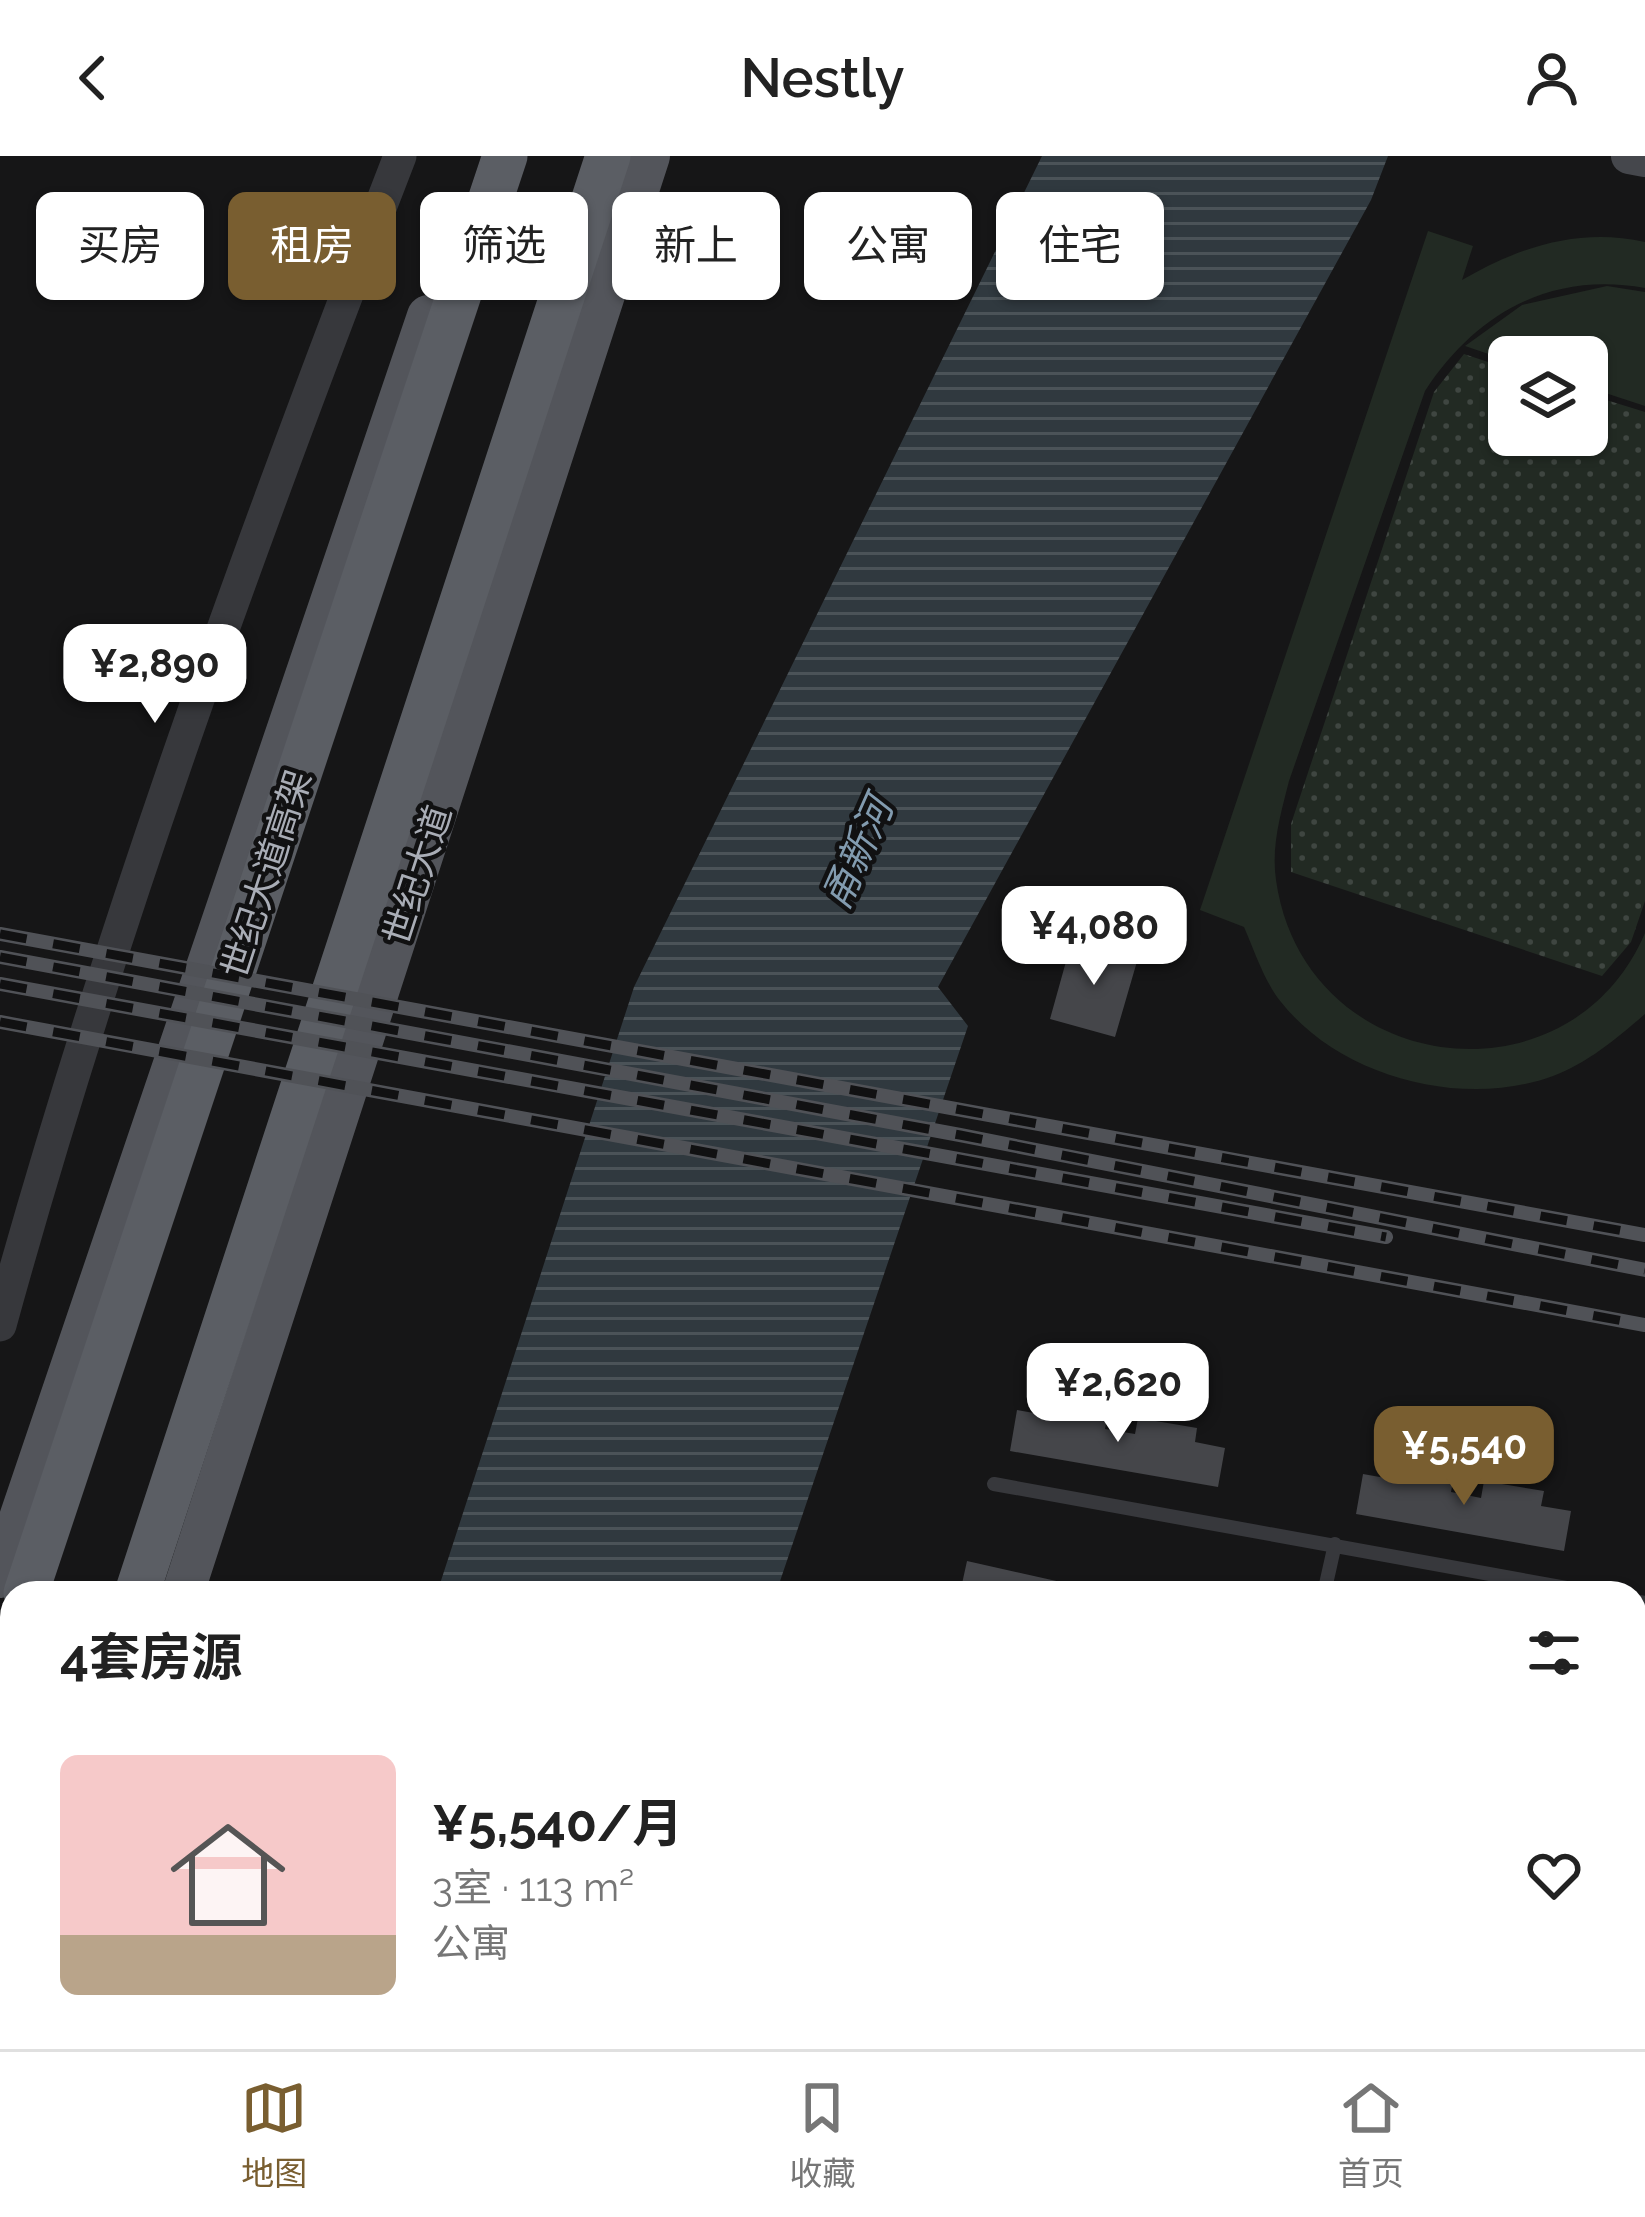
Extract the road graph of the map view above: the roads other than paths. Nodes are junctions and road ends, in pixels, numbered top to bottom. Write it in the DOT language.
graph roads {
  1 [pos="400,156"];
  2 [pos="483,156"];
  3 [pos="506,156"];
  4 [pos="608,156"];
  5 [pos="649,156"];
  6 [pos="1629,156"];
  7 [pos="1645,159"];
  8 [pos="0,1325"];
  9 [pos="994,1484"];
  10 [pos="1335,1544"];
  11 [pos="0,1577"];
  12 [pos="30,1581"];
  13 [pos="141,1581"];
  14 [pos="190,1581"];
  15 [pos="1327,1581"];
  16 [pos="1531,1581"];
  1 -- 8 [label="street"];
  2 -- 11 [label="main road"];
  3 -- 12 [label="highway, 世纪大道高架"];
  4 -- 13 [label="highway"];
  5 -- 14 [label="main road, 世纪大道"];
  6 -- 7 [label="main road"];
  9 -- 10 [label="lane"];
  10 -- 15 [label="lane"];
  10 -- 16 [label="lane"];
}
